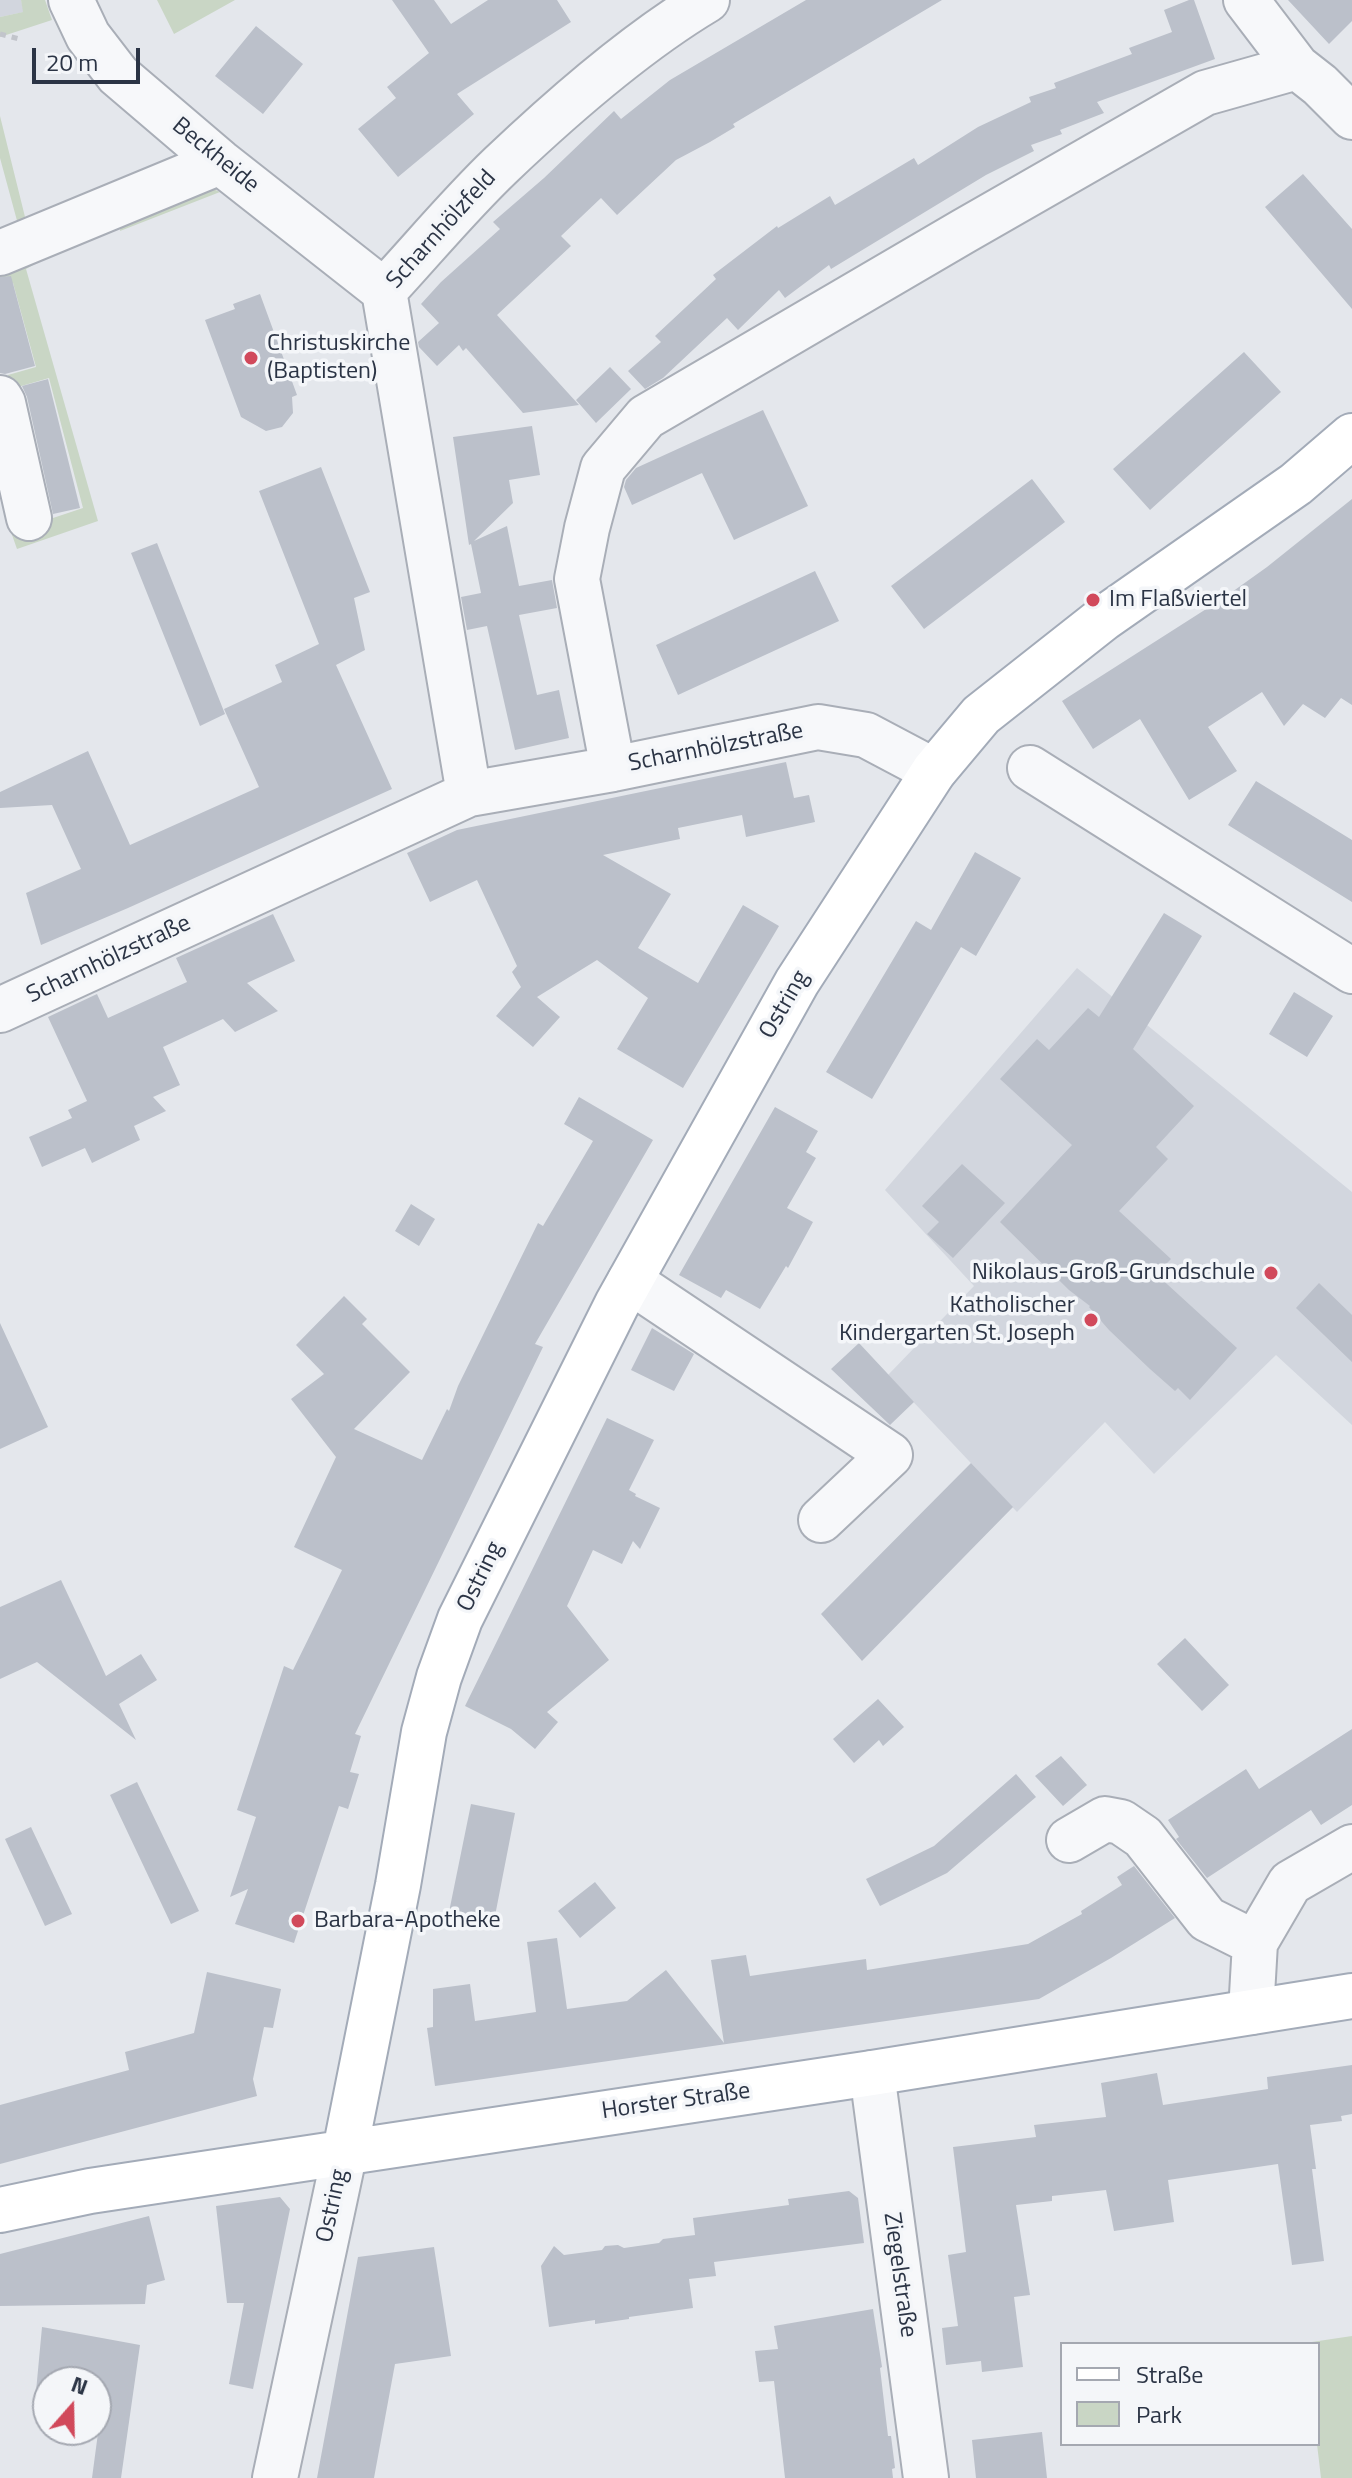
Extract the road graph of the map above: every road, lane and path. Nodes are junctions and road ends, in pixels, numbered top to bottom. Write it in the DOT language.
graph roads {
  1 [pos="71,0"];
  2 [pos="707,0"];
  3 [pos="1246,0"];
  4 [pos="0,34"];
  5 [pos="23,40"];
  6 [pos="1308,76"];
  7 [pos="1352,117"];
  8 [pos="220,162"];
  9 [pos="0,253"];
  10 [pos="384,291"];
  11 [pos="0,398"];
  12 [pos="1352,436"];
  13 [pos="29,518"];
  14 [pos="1030,768"];
  15 [pos="613,769"];
  16 [pos="934,771"];
  17 [pos="469,794"];
  18 [pos="1352,971"];
  19 [pos="0,1010"];
  20 [pos="630,1281"];
  21 [pos="821,1520"];
  22 [pos="1069,1840"];
  23 [pos="1352,1847"];
  24 [pos="1255,1943"];
  25 [pos="1352,1996"];
  26 [pos="1251,2012"];
  27 [pos="872,2073"];
  28 [pos="345,2151"];
  29 [pos="0,2210"];
  30 [pos="275,2478"];
  31 [pos="926,2478"];
  1 -- 8 [label="street, Beckheide"];
  2 -- 10 [label="street, Scharnhölzfeld"];
  3 -- 6 [label="street"];
  4 -- 5 [label="path"];
  6 -- 7 [label="street"];
  6 -- 15 [label="street"];
  8 -- 9 [label="street"];
  8 -- 10 [label="street, Beckheide"];
  10 -- 17 [label="street, Scharnhölzfeld"];
  11 -- 13 [label="street"];
  12 -- 16 [label="main road"];
  14 -- 18 [label="street"];
  15 -- 16 [label="street, Scharnhölzstraße"];
  15 -- 17 [label="street, Scharnhölzstraße"];
  16 -- 20 [label="main road, Ostring"];
  17 -- 19 [label="street, Scharnhölzstraße"];
  20 -- 21 [label="street"];
  20 -- 28 [label="main road, Ostring"];
  22 -- 24 [label="street"];
  23 -- 24 [label="street"];
  24 -- 26 [label="street"];
  25 -- 26 [label="main road, Horster Straße"];
  26 -- 27 [label="main road, Horster Straße"];
  27 -- 28 [label="main road, Horster Straße"];
  27 -- 31 [label="street, Ziegelstraße"];
  28 -- 29 [label="main road, Horster Straße"];
  28 -- 30 [label="street, Ostring"];
}
